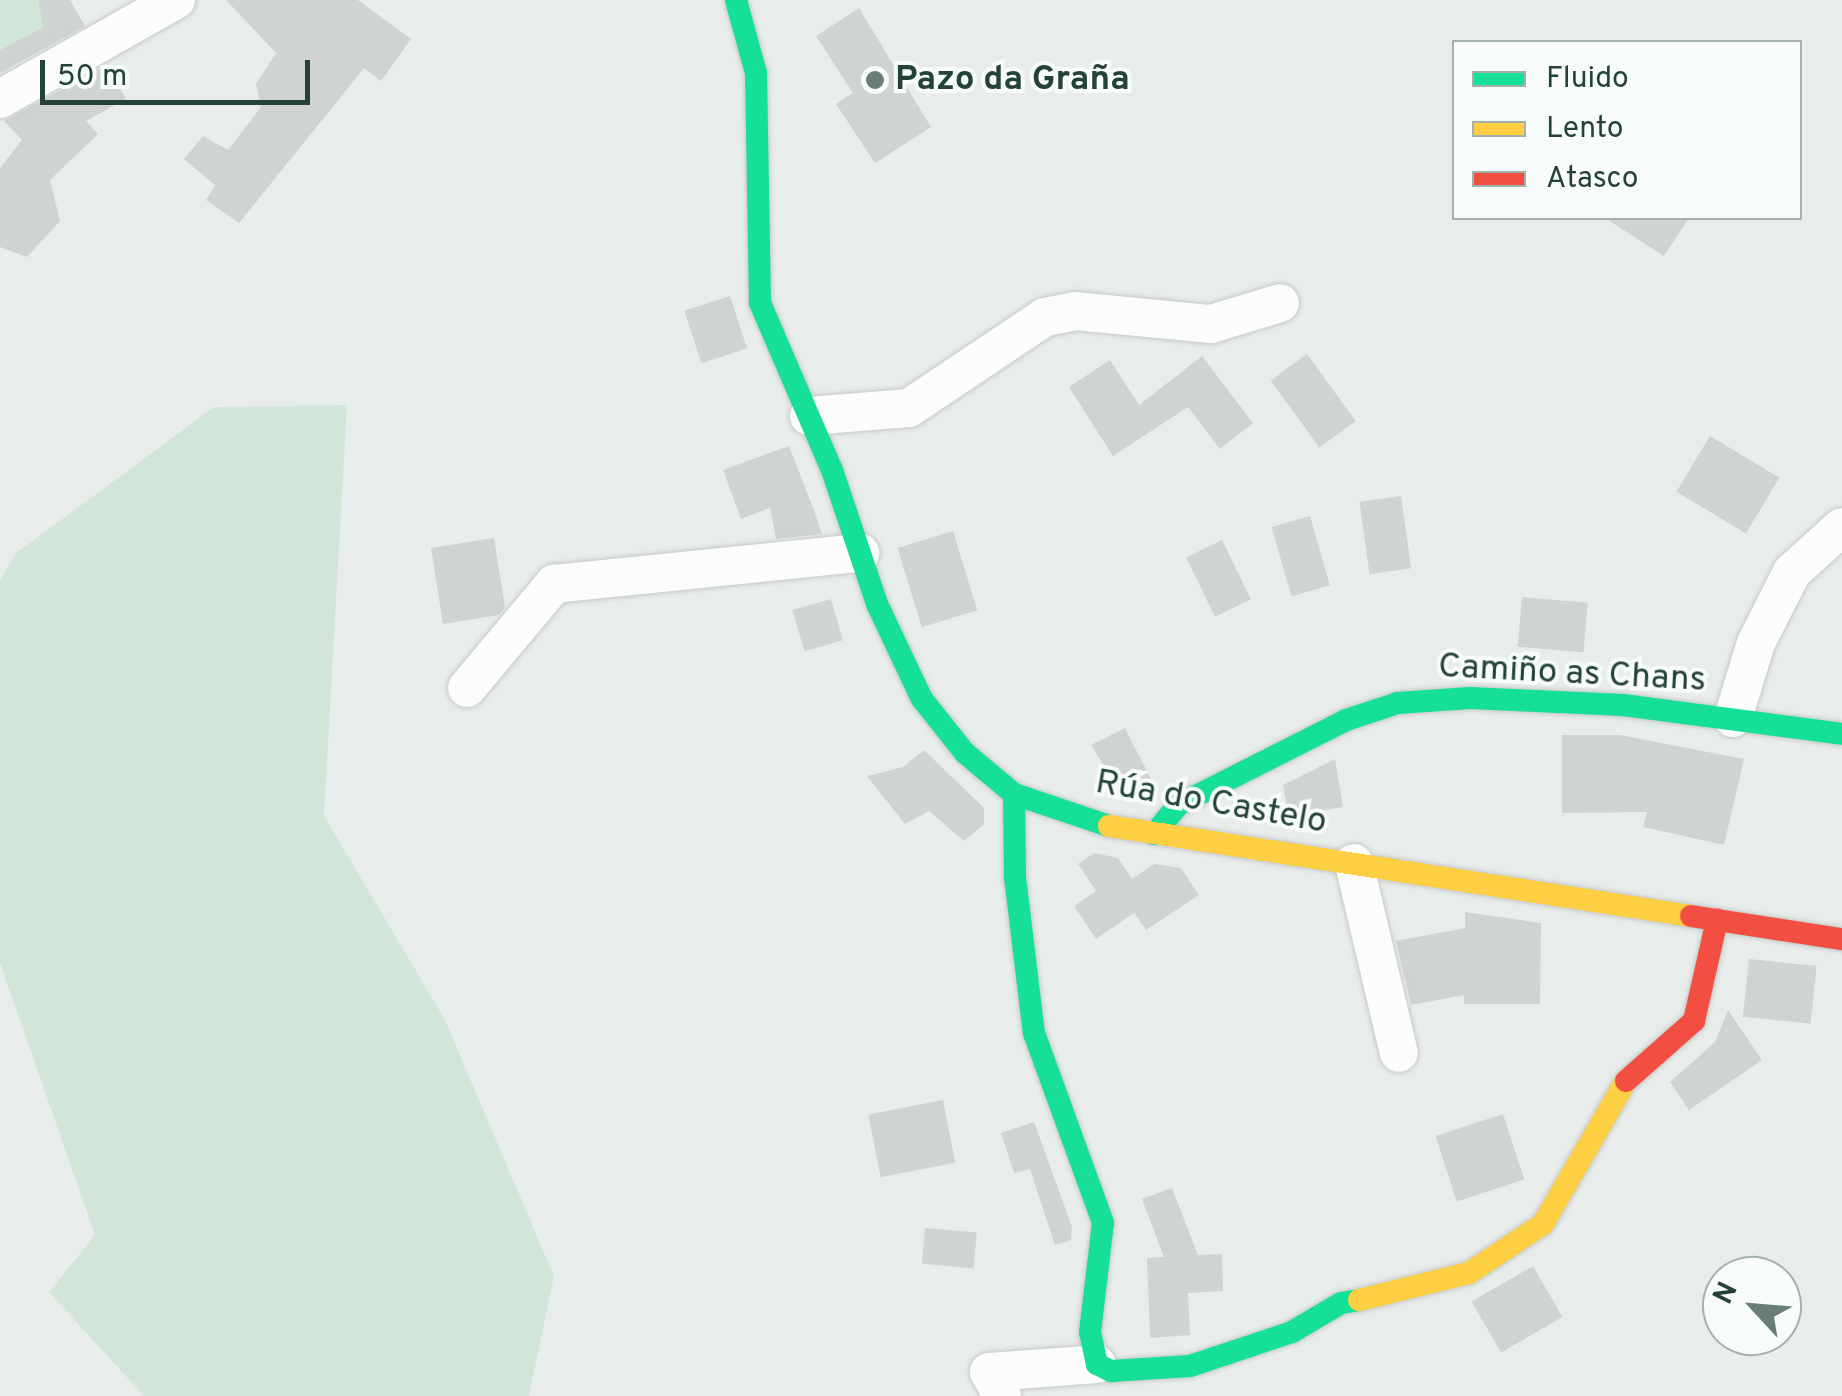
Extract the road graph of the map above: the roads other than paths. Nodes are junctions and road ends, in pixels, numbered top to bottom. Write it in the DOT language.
graph roads {
  1 [pos="176,0"];
  2 [pos="736,0"];
  3 [pos="0,99"];
  4 [pos="1280,303"];
  5 [pos="809,416"];
  6 [pos="1842,527"];
  7 [pos="860,553"];
  8 [pos="467,688"];
  9 [pos="1733,718"];
  10 [pos="1842,734"];
  11 [pos="1014,794"];
  12 [pos="1154,834"];
  13 [pos="1354,863"];
  14 [pos="1717,920"];
  15 [pos="1842,939"];
  16 [pos="1400,1053"];
  17 [pos="1098,1364"];
  18 [pos="1002,1396"];
  1 -- 3 [label="street"];
  2 -- 5 [label="street, Rúa do Castelo"];
  4 -- 5 [label="street"];
  5 -- 7 [label="street, Rúa do Castelo"];
  6 -- 9 [label="street"];
  7 -- 8 [label="street"];
  7 -- 11 [label="street, Rúa do Castelo"];
  9 -- 10 [label="street, Camiño as Chans"];
  9 -- 12 [label="street, Camiño as Chans"];
  11 -- 12 [label="street, Rúa do Castelo"];
  11 -- 17 [label="street"];
  12 -- 13 [label="street, Rúa do Castelo"];
  13 -- 14 [label="street, Rúa do Castelo"];
  13 -- 16 [label="street"];
  14 -- 15 [label="street, Rúa do Castelo"];
  14 -- 17 [label="street"];
  17 -- 18 [label="street"];
}
